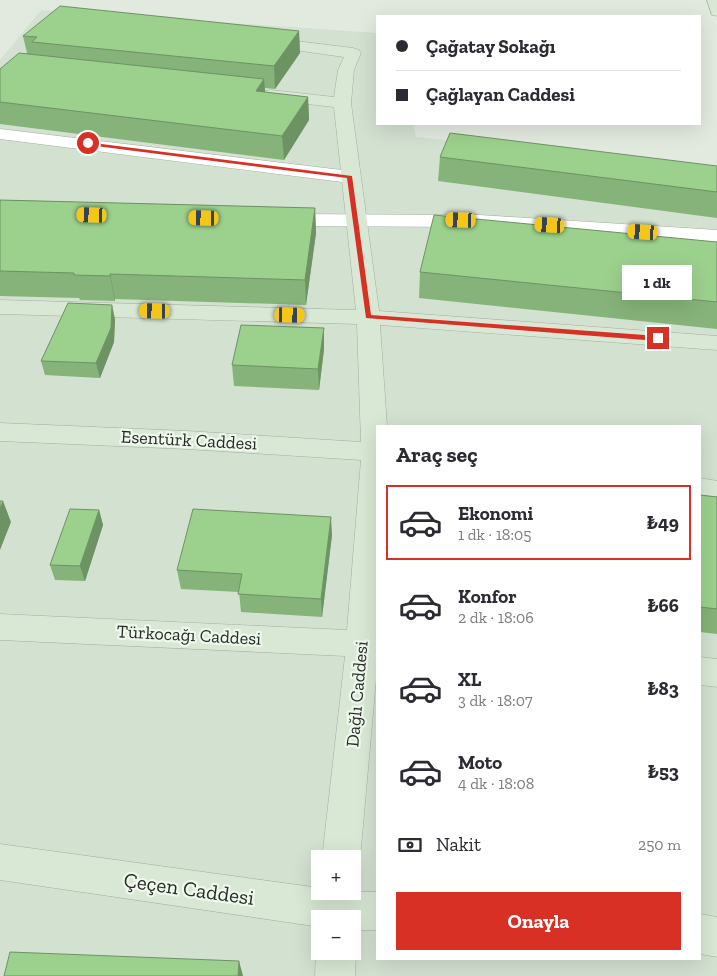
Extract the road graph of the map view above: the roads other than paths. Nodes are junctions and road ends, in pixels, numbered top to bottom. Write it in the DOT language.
graph roads {
  1 [pos="714,0"];
  2 [pos="717,12"];
  3 [pos="246,40"];
  4 [pos="254,93"];
  5 [pos="342,102"];
  6 [pos="0,134"];
  7 [pos="350,177"];
  8 [pos="261,219"];
  9 [pos="357,222"];
  10 [pos="717,236"];
  11 [pos="0,307"];
  12 [pos="368,317"];
  13 [pos="717,343"];
  14 [pos="0,432"];
  15 [pos="376,452"];
  16 [pos="701,488"];
  17 [pos="717,491"];
  18 [pos="0,627"];
  19 [pos="370,643"];
  20 [pos="701,671"];
  21 [pos="717,673"];
  22 [pos="342,850"];
  23 [pos="0,862"];
  24 [pos="338,907"];
  25 [pos="376,911"];
  26 [pos="701,934"];
  27 [pos="717,938"];
  28 [pos="336,960"];
  29 [pos="335,976"];
  1 -- 2 [label="street"];
  3 -- 5 [label="street, Dağlı Caddesi"];
  4 -- 5 [label="street"];
  5 -- 7 [label="street, Dağlı Caddesi"];
  6 -- 7 [label="street"];
  7 -- 9 [label="street, Dağlı Caddesi"];
  8 -- 9 [label="street"];
  9 -- 10 [label="street"];
  9 -- 12 [label="street, Dağlı Caddesi"];
  11 -- 12 [label="street"];
  12 -- 13 [label="street"];
  12 -- 15 [label="street, Dağlı Caddesi"];
  14 -- 15 [label="street, Esentürk Caddesi"];
  15 -- 19 [label="street, Dağlı Caddesi"];
  16 -- 17 [label="street"];
  18 -- 19 [label="street, Türkocağı Caddesi"];
  19 -- 22 [label="street, Dağlı Caddesi"];
  20 -- 21 [label="street"];
  23 -- 24 [label="street, Çeçen Caddesi"];
  24 -- 25 [label="street, Çeçen Caddesi"];
  26 -- 27 [label="street"];
  28 -- 29 [label="street"];
}
